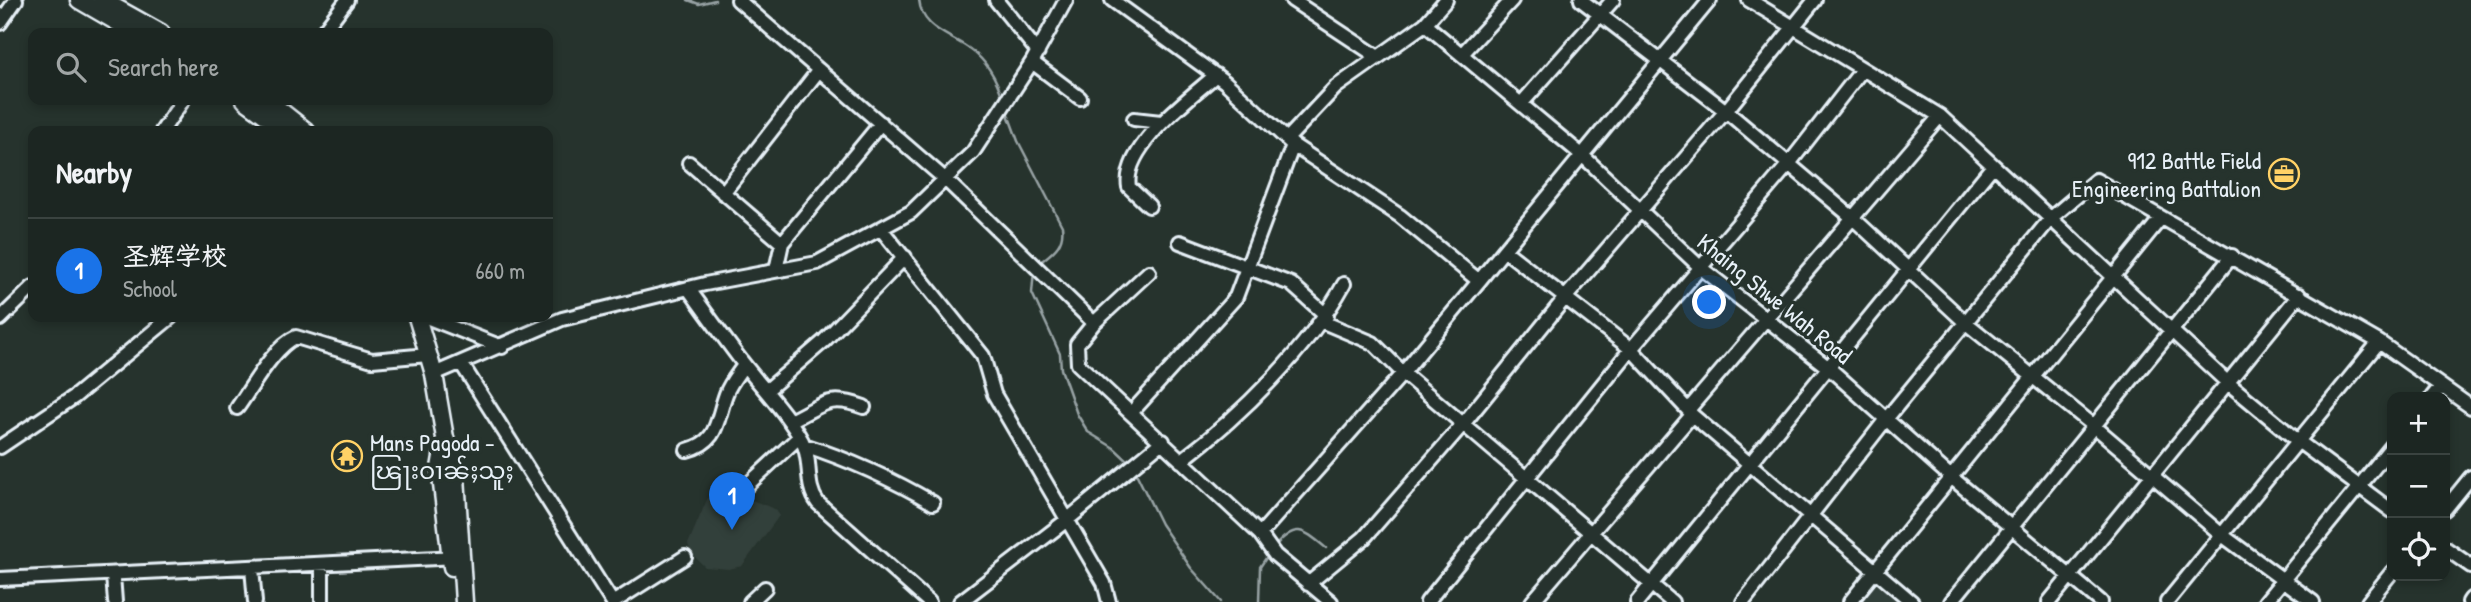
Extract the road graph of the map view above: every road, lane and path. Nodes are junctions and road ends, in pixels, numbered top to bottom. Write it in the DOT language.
graph roads {
  1 [pos="16,0"];
  2 [pos="79,0"];
  3 [pos="103,0"];
  4 [pos="347,0"];
  5 [pos="738,0"];
  6 [pos="996,0"];
  7 [pos="1066,0"];
  8 [pos="1112,0"];
  9 [pos="1292,0"];
  10 [pos="1446,0"];
  11 [pos="1512,0"];
  12 [pos="1581,0"];
  13 [pos="1613,0"];
  14 [pos="1710,0"];
  15 [pos="1749,0"];
  16 [pos="1815,0"];
  17 [pos="1600,17"];
  18 [pos="0,23"];
  19 [pos="1425,24"];
  20 [pos="127,28"];
  21 [pos="153,28"];
  22 [pos="327,28"];
  23 [pos="1794,29"];
  24 [pos="1462,54"];
  25 [pos="1035,57"];
  26 [pos="1378,57"];
  27 [pos="1661,60"];
  28 [pos="819,70"];
  29 [pos="1862,70"];
  30 [pos="1216,75"];
  31 [pos="1080,98"];
  32 [pos="1521,104"];
  33 [pos="180,105"];
  34 [pos="253,105"];
  35 [pos="276,105"];
  36 [pos="1726,111"];
  37 [pos="1940,116"];
  38 [pos="1134,119"];
  39 [pos="1161,121"];
  40 [pos="881,122"];
  41 [pos="165,126"];
  42 [pos="280,126"];
  43 [pos="300,126"];
  44 [pos="1290,142"];
  45 [pos="1583,156"];
  46 [pos="690,163"];
  47 [pos="1788,165"];
  48 [pos="1992,167"];
  49 [pos="946,180"];
  50 [pos="723,193"];
  51 [pos="1149,206"];
  52 [pos="1639,212"];
  53 [pos="2051,218"];
  54 [pos="2161,218"];
  55 [pos="1854,219"];
  56 [pos="881,229"];
  57 [pos="1180,242"];
  58 [pos="782,243"];
  59 [pos="1504,250"];
  60 [pos="2232,256"];
  61 [pos="905,257"];
  62 [pos="1249,265"];
  63 [pos="1701,268"];
  64 [pos="776,270"];
  65 [pos="1910,271"];
  66 [pos="1149,272"];
  67 [pos="2115,276"];
  68 [pos="1479,281"];
  69 [pos="1344,284"];
  70 [pos="688,288"];
  71 [pos="28,292"];
  72 [pos="2299,295"];
  73 [pos="1564,298"];
  74 [pos="0,319"];
  75 [pos="1325,319"];
  76 [pos="1765,319"];
  77 [pos="165,322"];
  78 [pos="418,322"];
  79 [pos="439,322"];
  80 [pos="1965,322"];
  81 [pos="1094,323"];
  82 [pos="2172,330"];
  83 [pos="2379,342"];
  84 [pos="502,347"];
  85 [pos="1631,349"];
  86 [pos="428,355"];
  87 [pos="461,363"];
  88 [pos="744,365"];
  89 [pos="1830,369"];
  90 [pos="1403,373"];
  91 [pos="434,374"];
  92 [pos="2033,377"];
  93 [pos="2228,383"];
  94 [pos="2441,386"];
  95 [pos="766,391"];
  96 [pos="2436,392"];
  97 [pos="864,407"];
  98 [pos="2471,407"];
  99 [pos="237,408"];
  100 [pos="1690,412"];
  101 [pos="1131,413"];
  102 [pos="1887,418"];
  103 [pos="790,421"];
  104 [pos="1464,423"];
  105 [pos="2094,426"];
  106 [pos="802,441"];
  107 [pos="1163,441"];
  108 [pos="2298,441"];
  109 [pos="1,445"];
  110 [pos="687,450"];
  111 [pos="2387,452"];
  112 [pos="1181,461"];
  113 [pos="1750,464"];
  114 [pos="2153,475"];
  115 [pos="1951,477"];
  116 [pos="2471,477"];
  117 [pos="1527,481"];
  118 [pos="2358,487"];
  119 [pos="728,503"];
  120 [pos="933,503"];
  121 [pos="2450,503"];
  122 [pos="2387,507"];
  123 [pos="1812,516"];
  124 [pos="1067,520"];
  125 [pos="2011,528"];
  126 [pos="1591,530"];
  127 [pos="2222,535"];
  128 [pos="1267,545"];
  129 [pos="2450,551"];
  130 [pos="685,557"];
  131 [pos="456,558"];
  132 [pos="322,565"];
  133 [pos="2471,566"];
  134 [pos="252,568"];
  135 [pos="1875,570"];
  136 [pos="113,575"];
  137 [pos="2070,576"];
  138 [pos="2387,578"];
  139 [pos="0,579"];
  140 [pos="2284,579"];
  141 [pos="1308,584"];
  142 [pos="1651,584"];
  143 [pos="765,588"];
  144 [pos="115,602"];
  145 [pos="255,602"];
  146 [pos="322,602"];
  147 [pos="454,602"];
  148 [pos="464,602"];
  149 [pos="613,602"];
  150 [pos="750,602"];
  151 [pos="929,602"];
  152 [pos="960,602"];
  153 [pos="1109,602"];
  154 [pos="1331,602"];
  155 [pos="1427,602"];
  156 [pos="1532,602"];
  157 [pos="1637,602"];
  158 [pos="1672,602"];
  159 [pos="1743,602"];
  160 [pos="1850,602"];
  161 [pos="1912,602"];
  162 [pos="1951,602"];
  163 [pos="2049,602"];
  164 [pos="2101,602"];
  165 [pos="2167,602"];
  166 [pos="2265,602"];
  167 [pos="2312,602"];
  168 [pos="2368,602"];
  1 -- 18 [label="street"];
  2 -- 20 [label="main road"];
  3 -- 21 [label="main road"];
  4 -- 22 [label="street"];
  5 -- 28 [label="street"];
  6 -- 25 [label="street"];
  7 -- 25 [label="street"];
  8 -- 30 [label="street"];
  9 -- 26 [label="street"];
  10 -- 19 [label="street"];
  11 -- 24 [label="street"];
  12 -- 17 [label="street"];
  13 -- 17 [label="street"];
  14 -- 27 [label="street"];
  15 -- 23 [label="street"];
  16 -- 23 [label="street"];
  17 -- 27 [label="street"];
  17 -- 32 [label="street"];
  19 -- 24 [label="street, Khaing Shwe Wah Road"];
  19 -- 26 [label="street"];
  23 -- 29 [label="street"];
  23 -- 36 [label="street"];
  24 -- 32 [label="street, Khaing Shwe Wah Road"];
  25 -- 31 [label="street"];
  25 -- 49 [label="street"];
  26 -- 44 [label="street"];
  27 -- 36 [label="street"];
  27 -- 45 [label="street"];
  28 -- 40 [label="street"];
  28 -- 50 [label="street"];
  29 -- 37 [label="street"];
  29 -- 47 [label="street"];
  30 -- 39 [label="street"];
  30 -- 44 [label="street"];
  32 -- 45 [label="street, Khaing Shwe Wah Road"];
  33 -- 41 [label="street"];
  34 -- 42 [label="main road"];
  35 -- 43 [label="main road"];
  36 -- 47 [label="street"];
  36 -- 52 [label="street"];
  37 -- 48 [label="street"];
  37 -- 55 [label="street"];
  38 -- 39 [label="street"];
  39 -- 51 [label="street"];
  40 -- 49 [label="street"];
  40 -- 58 [label="street"];
  44 -- 62 [label="street"];
  44 -- 68 [label="street"];
  45 -- 52 [label="street, Khaing Shwe Wah Road"];
  45 -- 59 [label="street"];
  46 -- 50 [label="street"];
  47 -- 55 [label="street"];
  47 -- 63 [label="street"];
  48 -- 53 [label="street"];
  48 -- 65 [label="street"];
  49 -- 56 [label="street"];
  49 -- 81 [label="street"];
  50 -- 58 [label="street"];
  52 -- 63 [label="street, Khaing Shwe Wah Road"];
  52 -- 73 [label="street"];
  53 -- 54 [label="street"];
  53 -- 67 [label="street"];
  53 -- 80 [label="street"];
  54 -- 60 [label="street"];
  54 -- 67 [label="street"];
  55 -- 65 [label="street"];
  55 -- 76 [label="street"];
  56 -- 61 [label="street"];
  56 -- 64 [label="street"];
  57 -- 62 [label="street"];
  58 -- 64 [label="street"];
  59 -- 68 [label="street"];
  59 -- 73 [label="street"];
  60 -- 72 [label="street"];
  60 -- 82 [label="street"];
  61 -- 95 [label="street"];
  61 -- 124 [label="street"];
  62 -- 75 [label="street"];
  62 -- 101 [label="street"];
  63 -- 76 [label="street, Khaing Shwe Wah Road"];
  63 -- 85 [label="street"];
  64 -- 70 [label="street"];
  65 -- 80 [label="street"];
  65 -- 89 [label="street"];
  66 -- 81 [label="street"];
  67 -- 82 [label="street"];
  67 -- 92 [label="street"];
  68 -- 90 [label="street"];
  69 -- 75 [label="street"];
  70 -- 84 [label="street"];
  70 -- 88 [label="street"];
  71 -- 74 [label="street"];
  72 -- 83 [label="street"];
  72 -- 93 [label="street"];
  73 -- 85 [label="street"];
  73 -- 104 [label="street"];
  75 -- 90 [label="street"];
  75 -- 112 [label="street"];
  76 -- 89 [label="street, Khaing Shwe Wah Road"];
  76 -- 100 [label="street"];
  77 -- 109 [label="street"];
  78 -- 86 [label="main road"];
  79 -- 84 [label="street"];
  80 -- 92 [label="street"];
  80 -- 102 [label="street"];
  81 -- 101 [label="street"];
  82 -- 93 [label="street"];
  82 -- 105 [label="street"];
  83 -- 94 [label="street"];
  83 -- 108 [label="street"];
  84 -- 87 [label="street"];
  85 -- 100 [label="street"];
  85 -- 117 [label="street"];
  86 -- 91 [label="main road"];
  86 -- 99 [label="street"];
  87 -- 91 [label="street"];
  87 -- 149 [label="street"];
  88 -- 95 [label="street"];
  88 -- 110 [label="street"];
  89 -- 102 [label="street, Khaing Shwe Wah Road"];
  89 -- 113 [label="street"];
  90 -- 104 [label="street"];
  90 -- 128 [label="street"];
  91 -- 131 [label="main road"];
  92 -- 105 [label="street"];
  92 -- 115 [label="street"];
  93 -- 108 [label="street"];
  93 -- 114 [label="street"];
  94 -- 96 [label="street"];
  94 -- 98 [label="street"];
  95 -- 103 [label="street"];
  97 -- 103 [label="street"];
  100 -- 113 [label="street"];
  100 -- 126 [label="street"];
  101 -- 107 [label="street"];
  102 -- 115 [label="street, Khaing Shwe Wah Road"];
  102 -- 123 [label="street"];
  103 -- 106 [label="street"];
  104 -- 117 [label="street"];
  104 -- 141 [label="street"];
  105 -- 114 [label="street"];
  105 -- 125 [label="street"];
  106 -- 119 [label="street"];
  106 -- 120 [label="street"];
  106 -- 151 [label="street"];
  107 -- 112 [label="street"];
  107 -- 124 [label="street"];
  108 -- 118 [label="street"];
  108 -- 127 [label="street"];
  111 -- 118 [label="street"];
  112 -- 128 [label="street"];
  113 -- 123 [label="street"];
  113 -- 142 [label="street"];
  114 -- 127 [label="street"];
  114 -- 137 [label="street"];
  115 -- 125 [label="street, Khaing Shwe Wah Road"];
  115 -- 135 [label="street"];
  116 -- 121 [label="street"];
  117 -- 126 [label="street"];
  117 -- 155 [label="street"];
  118 -- 122 [label="street"];
  118 -- 140 [label="street"];
  123 -- 135 [label="street"];
  123 -- 159 [label="street"];
  124 -- 152 [label="street"];
  124 -- 153 [label="street"];
  125 -- 137 [label="street, Khaing Shwe Wah Road"];
  125 -- 162 [label="street"];
  126 -- 142 [label="street"];
  126 -- 156 [label="street"];
  127 -- 140 [label="street"];
  127 -- 165 [label="street"];
  128 -- 141 [label="street"];
  129 -- 133 [label="street"];
  130 -- 149 [label="street"];
  131 -- 132 [label="street"];
  131 -- 147 [label="main road"];
  131 -- 148 [label="main road"];
  132 -- 134 [label="street"];
  132 -- 146 [label="street"];
  134 -- 136 [label="street"];
  134 -- 145 [label="street"];
  135 -- 160 [label="street"];
  135 -- 161 [label="street"];
  136 -- 139 [label="street"];
  136 -- 144 [label="street"];
  137 -- 163 [label="street"];
  137 -- 164 [label="street, Khaing Shwe Wah Road"];
  138 -- 168 [label="street"];
  140 -- 166 [label="street"];
  140 -- 167 [label="street"];
  141 -- 154 [label="street"];
  142 -- 157 [label="street"];
  142 -- 158 [label="street"];
  143 -- 150 [label="street"];
}
